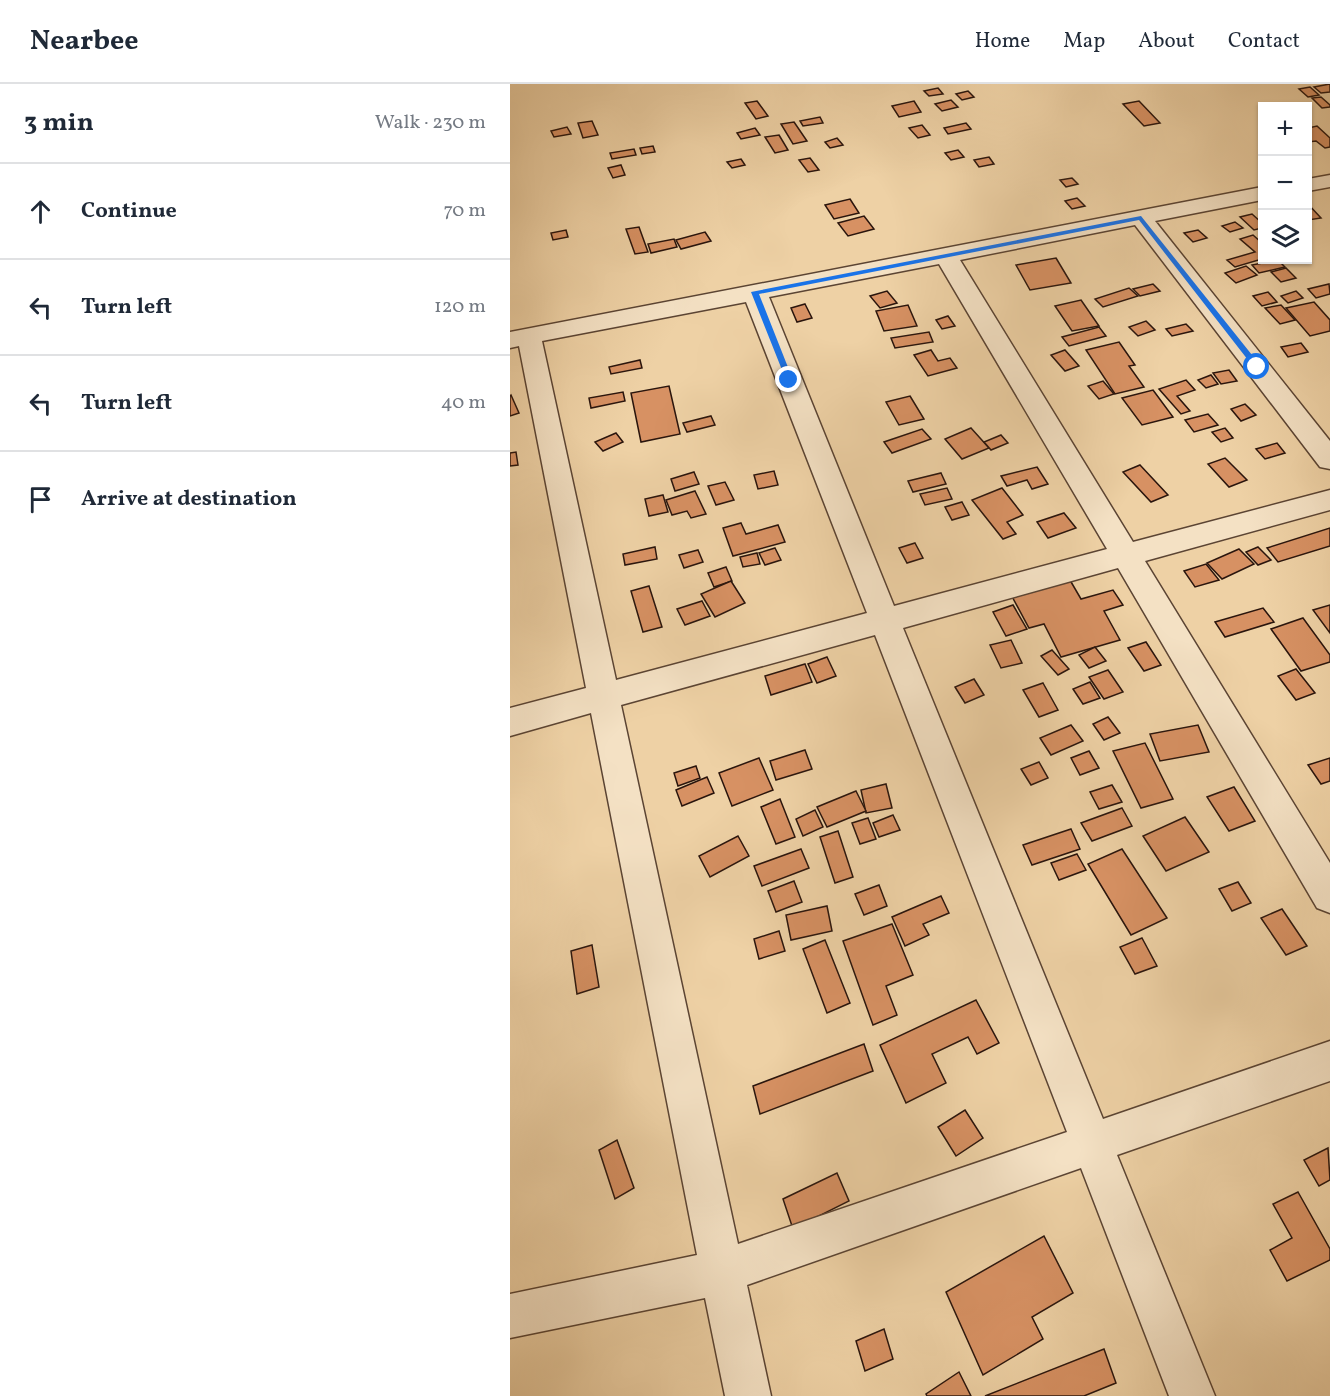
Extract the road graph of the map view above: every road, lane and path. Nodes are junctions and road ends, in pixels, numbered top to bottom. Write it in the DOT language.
graph roads {
  1 [pos="1258,195"];
  2 [pos="1141,218"];
  3 [pos="946,255"];
  4 [pos="755,292"];
  5 [pos="520,338"];
  6 [pos="1330,460"];
  7 [pos="1330,500"];
  8 [pos="1126,555"];
  9 [pos="885,621"];
  10 [pos="604,697"];
  11 [pos="510,722"];
  12 [pos="1330,896"];
  13 [pos="1330,1061"];
  14 [pos="1092,1144"];
  15 [pos="722,1272"];
  16 [pos="510,1316"];
  17 [pos="748,1396"];
  18 [pos="1191,1396"];
  1 -- 2 [label="street"];
  2 -- 3 [label="street"];
  2 -- 6 [label="street"];
  3 -- 4 [label="street"];
  3 -- 8 [label="street"];
  4 -- 5 [label="street"];
  4 -- 9 [label="street"];
  5 -- 10 [label="street"];
  7 -- 8 [label="street"];
  8 -- 9 [label="street"];
  8 -- 12 [label="street"];
  9 -- 10 [label="street"];
  9 -- 14 [label="street"];
  10 -- 11 [label="street"];
  10 -- 15 [label="street"];
  13 -- 14 [label="street"];
  14 -- 15 [label="street"];
  14 -- 18 [label="street"];
  15 -- 16 [label="street"];
  15 -- 17 [label="street"];
}
